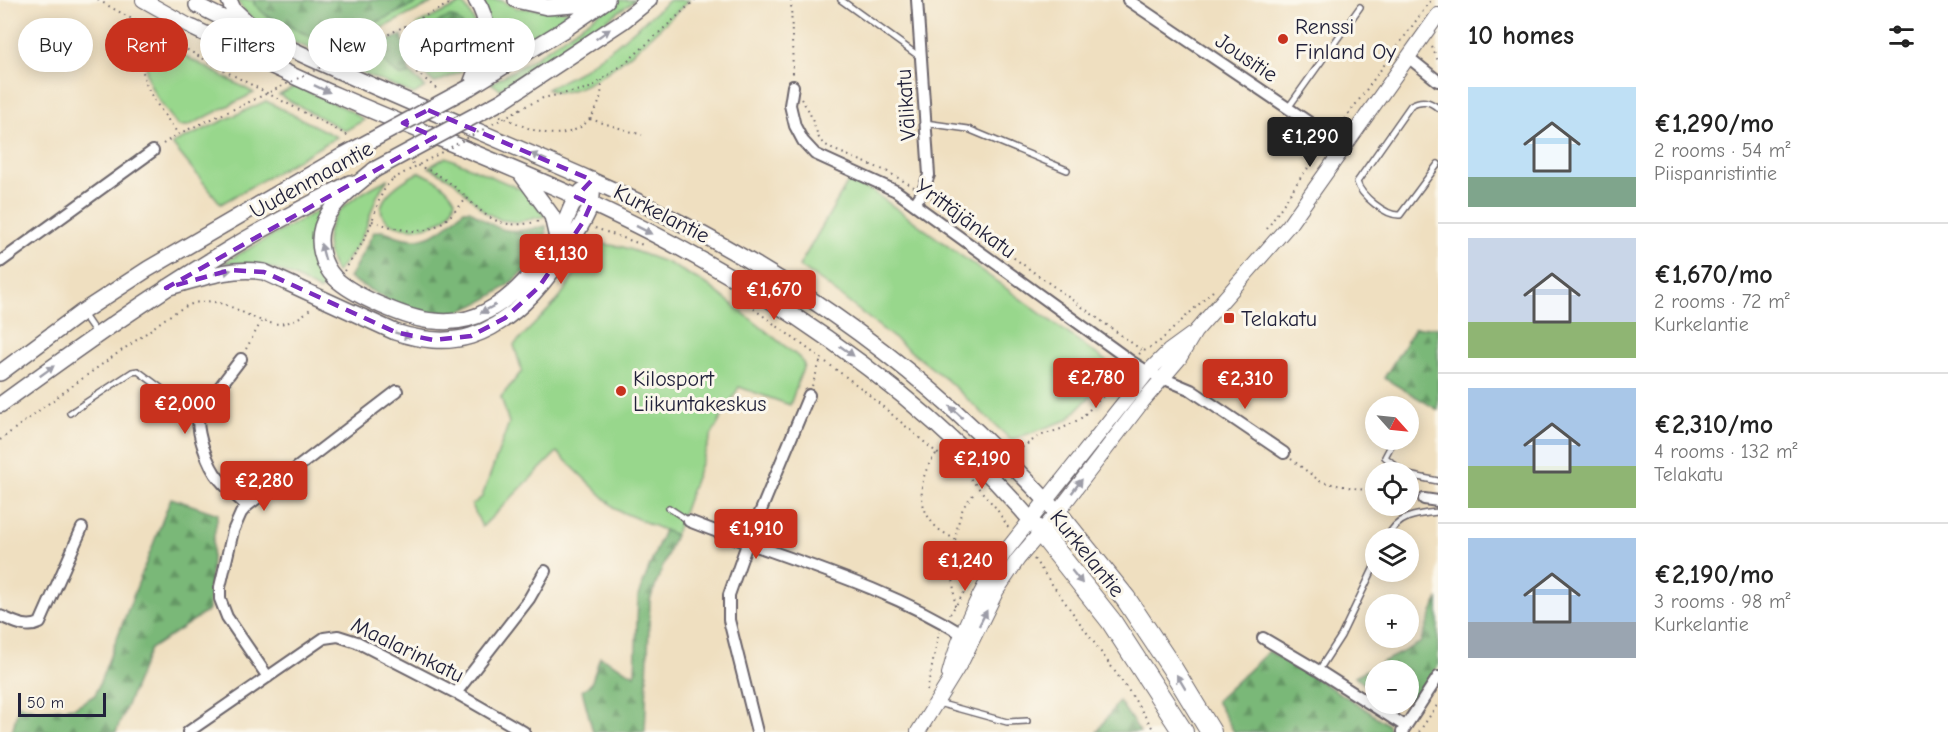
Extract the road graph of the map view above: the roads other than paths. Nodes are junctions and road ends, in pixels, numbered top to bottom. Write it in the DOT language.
graph roads {
  1 [pos="143,0"];
  2 [pos="229,0"];
  3 [pos="476,0"];
  4 [pos="516,0"];
  5 [pos="649,0"];
  6 [pos="841,0"];
  7 [pos="917,0"];
  8 [pos="1128,0"];
  9 [pos="605,1"];
  10 [pos="201,3"];
  11 [pos="1360,7"];
  12 [pos="1438,15"];
  13 [pos="229,18"];
  14 [pos="241,18"];
  15 [pos="193,28"];
  16 [pos="296,52"];
  17 [pos="921,57"];
  18 [pos="1408,57"];
  19 [pos="1438,81"];
  20 [pos="793,86"];
  21 [pos="470,87"];
  22 [pos="1288,108"];
  23 [pos="1438,108"];
  24 [pos="925,123"];
  25 [pos="1344,146"];
  26 [pos="153,151"];
  27 [pos="1438,164"];
  28 [pos="374,170"];
  29 [pos="1067,170"];
  30 [pos="520,173"];
  31 [pos="592,180"];
  32 [pos="576,197"];
  33 [pos="591,204"];
  34 [pos="915,204"];
  35 [pos="557,237"];
  36 [pos="0,262"];
  37 [pos="166,288"];
  38 [pos="82,312"];
  39 [pos="1195,332"];
  40 [pos="98,335"];
  41 [pos="240,359"];
  42 [pos="1148,372"];
  43 [pos="0,373"];
  44 [pos="1163,378"];
  45 [pos="397,391"];
  46 [pos="809,395"];
  47 [pos="0,405"];
  48 [pos="70,413"];
  49 [pos="199,414"];
  50 [pos="1389,450"];
  51 [pos="1284,453"];
  52 [pos="1391,462"];
  53 [pos="1419,477"];
  54 [pos="1438,481"];
  55 [pos="1424,499"];
  56 [pos="1438,501"];
  57 [pos="247,506"];
  58 [pos="1051,506"];
  59 [pos="669,507"];
  60 [pos="1438,512"];
  61 [pos="689,521"];
  62 [pos="1035,525"];
  63 [pos="82,528"];
  64 [pos="1394,528"];
  65 [pos="747,544"];
  66 [pos="545,571"];
  67 [pos="1367,582"];
  68 [pos="0,616"];
  69 [pos="967,638"];
  70 [pos="1263,638"];
  71 [pos="1319,670"];
  72 [pos="268,677"];
  73 [pos="1438,677"];
  74 [pos="456,693"];
  75 [pos="936,702"];
  76 [pos="1027,721"];
  77 [pos="1404,729"];
  78 [pos="188,732"];
  79 [pos="524,732"];
  80 [pos="757,732"];
  81 [pos="918,732"];
  82 [pos="1183,732"];
  83 [pos="1211,732"];
  1 -- 15 [label="street, Kurkelantie"];
  2 -- 14 [label="main road"];
  3 -- 21 [label="main road"];
  4 -- 9 [label="main road"];
  28 -- 5 [label="main road, Uudenmaantie, one-way, bridge"];
  6 -- 17 [label="lane"];
  7 -- 17 [label="street, Välikatu"];
  8 -- 22 [label="street, Jousitie"];
  9 -- 21 [label="main road, Uudenmaantie"];
  10 -- 13 [label="main road, Kurkelantie"];
  10 -- 15 [label="main road"];
  11 -- 22 [label="lane"];
  12 -- 18 [label="street"];
  15 -- 30 [label="main road, Kurkelantie, one-way"];
  31 -- 16 [label="main road, Kurkelantie, one-way"];
  17 -- 24 [label="street, Välikatu"];
  18 -- 19 [label="street"];
  18 -- 25 [label="street"];
  20 -- 34 [label="street, Yrittäjänkatu"];
  21 -- 38 [label="main road, Uudenmaantie, bridge"];
  22 -- 25 [label="street, Jousitie"];
  23 -- 27 [label="lane"];
  24 -- 29 [label="lane"];
  24 -- 34 [label="street, Välikatu"];
  25 -- 39 [label="street"];
  26 -- 36 [label="street"];
  35 -- 28 [label="main road, one-way"];
  28 -- 37 [label="main road, Uudenmaantie"];
  30 -- 32 [label="main road, Kurkelantie"];
  30 -- 35 [label="main road"];
  31 -- 32 [label="main road"];
  31 -- 33 [label="main road"];
  58 -- 31 [label="main road, Kurkelantie, one-way"];
  32 -- 33 [label="main road, Kurkelantie"];
  32 -- 35 [label="main road"];
  37 -- 33 [label="main road, one-way"];
  33 -- 62 [label="main road, Kurkelantie, one-way"];
  34 -- 42 [label="street, Yrittäjänkatu"];
  37 -- 40 [label="main road, Uudenmaantie"];
  38 -- 40 [label="lane"];
  38 -- 43 [label="main road, Uudenmaantie"];
  39 -- 42 [label="street"];
  39 -- 44 [label="street"];
  47 -- 40 [label="main road, Uudenmaantie, one-way"];
  41 -- 49 [label="street"];
  42 -- 44 [label="street"];
  42 -- 58 [label="street"];
  44 -- 51 [label="street"];
  58 -- 44 [label="street, one-way"];
  45 -- 57 [label="street"];
  46 -- 65 [label="street"];
  48 -- 49 [label="lane"];
  49 -- 57 [label="street"];
  50 -- 52 [label="lane"];
  53 -- 54 [label="lane"];
  55 -- 56 [label="street"];
  57 -- 72 [label="street"];
  58 -- 62 [label="street"];
  83 -- 58 [label="highway, Kurkelantie, one-way"];
  59 -- 61 [label="lane"];
  60 -- 64 [label="lane"];
  61 -- 65 [label="street"];
  69 -- 62 [label="street, one-way"];
  62 -- 69 [label="street"];
  62 -- 82 [label="highway, Kurkelantie, one-way"];
  63 -- 68 [label="street"];
  65 -- 69 [label="street"];
  65 -- 80 [label="street"];
  66 -- 74 [label="street"];
  67 -- 71 [label="lane"];
  69 -- 75 [label="street"];
  70 -- 71 [label="street"];
  71 -- 77 [label="street"];
  72 -- 74 [label="street, Maalarinkatu"];
  72 -- 78 [label="street, Maalarinkatu"];
  73 -- 77 [label="street"];
  74 -- 79 [label="street, Maalarinkatu"];
  75 -- 76 [label="lane"];
  75 -- 81 [label="street"];
}
